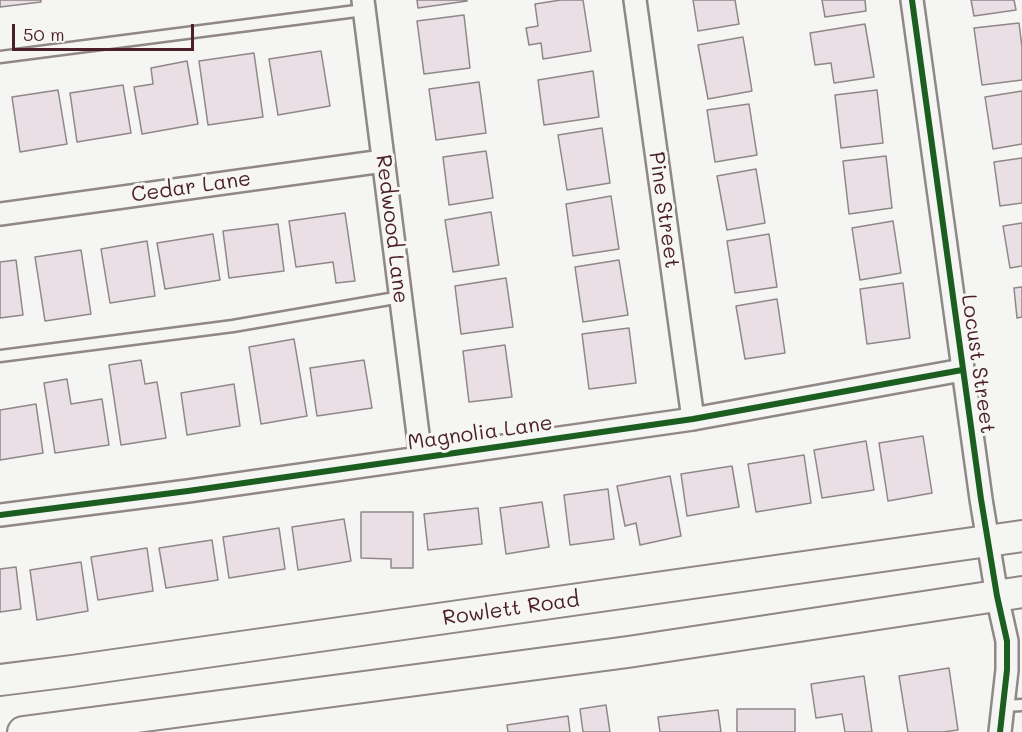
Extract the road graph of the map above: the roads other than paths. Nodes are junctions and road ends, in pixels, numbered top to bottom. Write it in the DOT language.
graph roads {
  1 [pos="635,0"];
  2 [pos="912,0"];
  3 [pos="363,5"];
  4 [pos="0,57"];
  5 [pos="383,161"];
  6 [pos="0,214"];
  7 [pos="401,297"];
  8 [pos="0,357"];
  9 [pos="962,370"];
  10 [pos="693,419"];
  11 [pos="421,458"];
  12 [pos="0,515"];
  13 [pos="1022,536"];
  14 [pos="988,542"];
  15 [pos="1009,594"];
  16 [pos="0,680"];
  17 [pos="1012,705"];
  18 [pos="22,732"];
  19 [pos="1000,732"];
  1 -- 10 [label="street, Pine Street"];
  2 -- 9 [label="street, Locust Street"];
  3 -- 4 [label="lane"];
  3 -- 5 [label="street, Redwood Lane"];
  5 -- 6 [label="street, Cedar Lane"];
  5 -- 7 [label="street, Redwood Lane"];
  7 -- 8 [label="lane"];
  7 -- 11 [label="street, Redwood Lane"];
  9 -- 10 [label="street, Magnolia Lane"];
  9 -- 14 [label="street, Locust Street"];
  10 -- 11 [label="street, Magnolia Lane"];
  11 -- 12 [label="street, Magnolia Lane"];
  13 -- 14 [label="main road, Rowlett Road"];
  14 -- 15 [label="street, Locust Street"];
  14 -- 16 [label="main road, Rowlett Road"];
  15 -- 17 [label="street, Locust Street"];
  15 -- 18 [label="main road"];
  17 -- 19 [label="street, Locust Street"];
}
